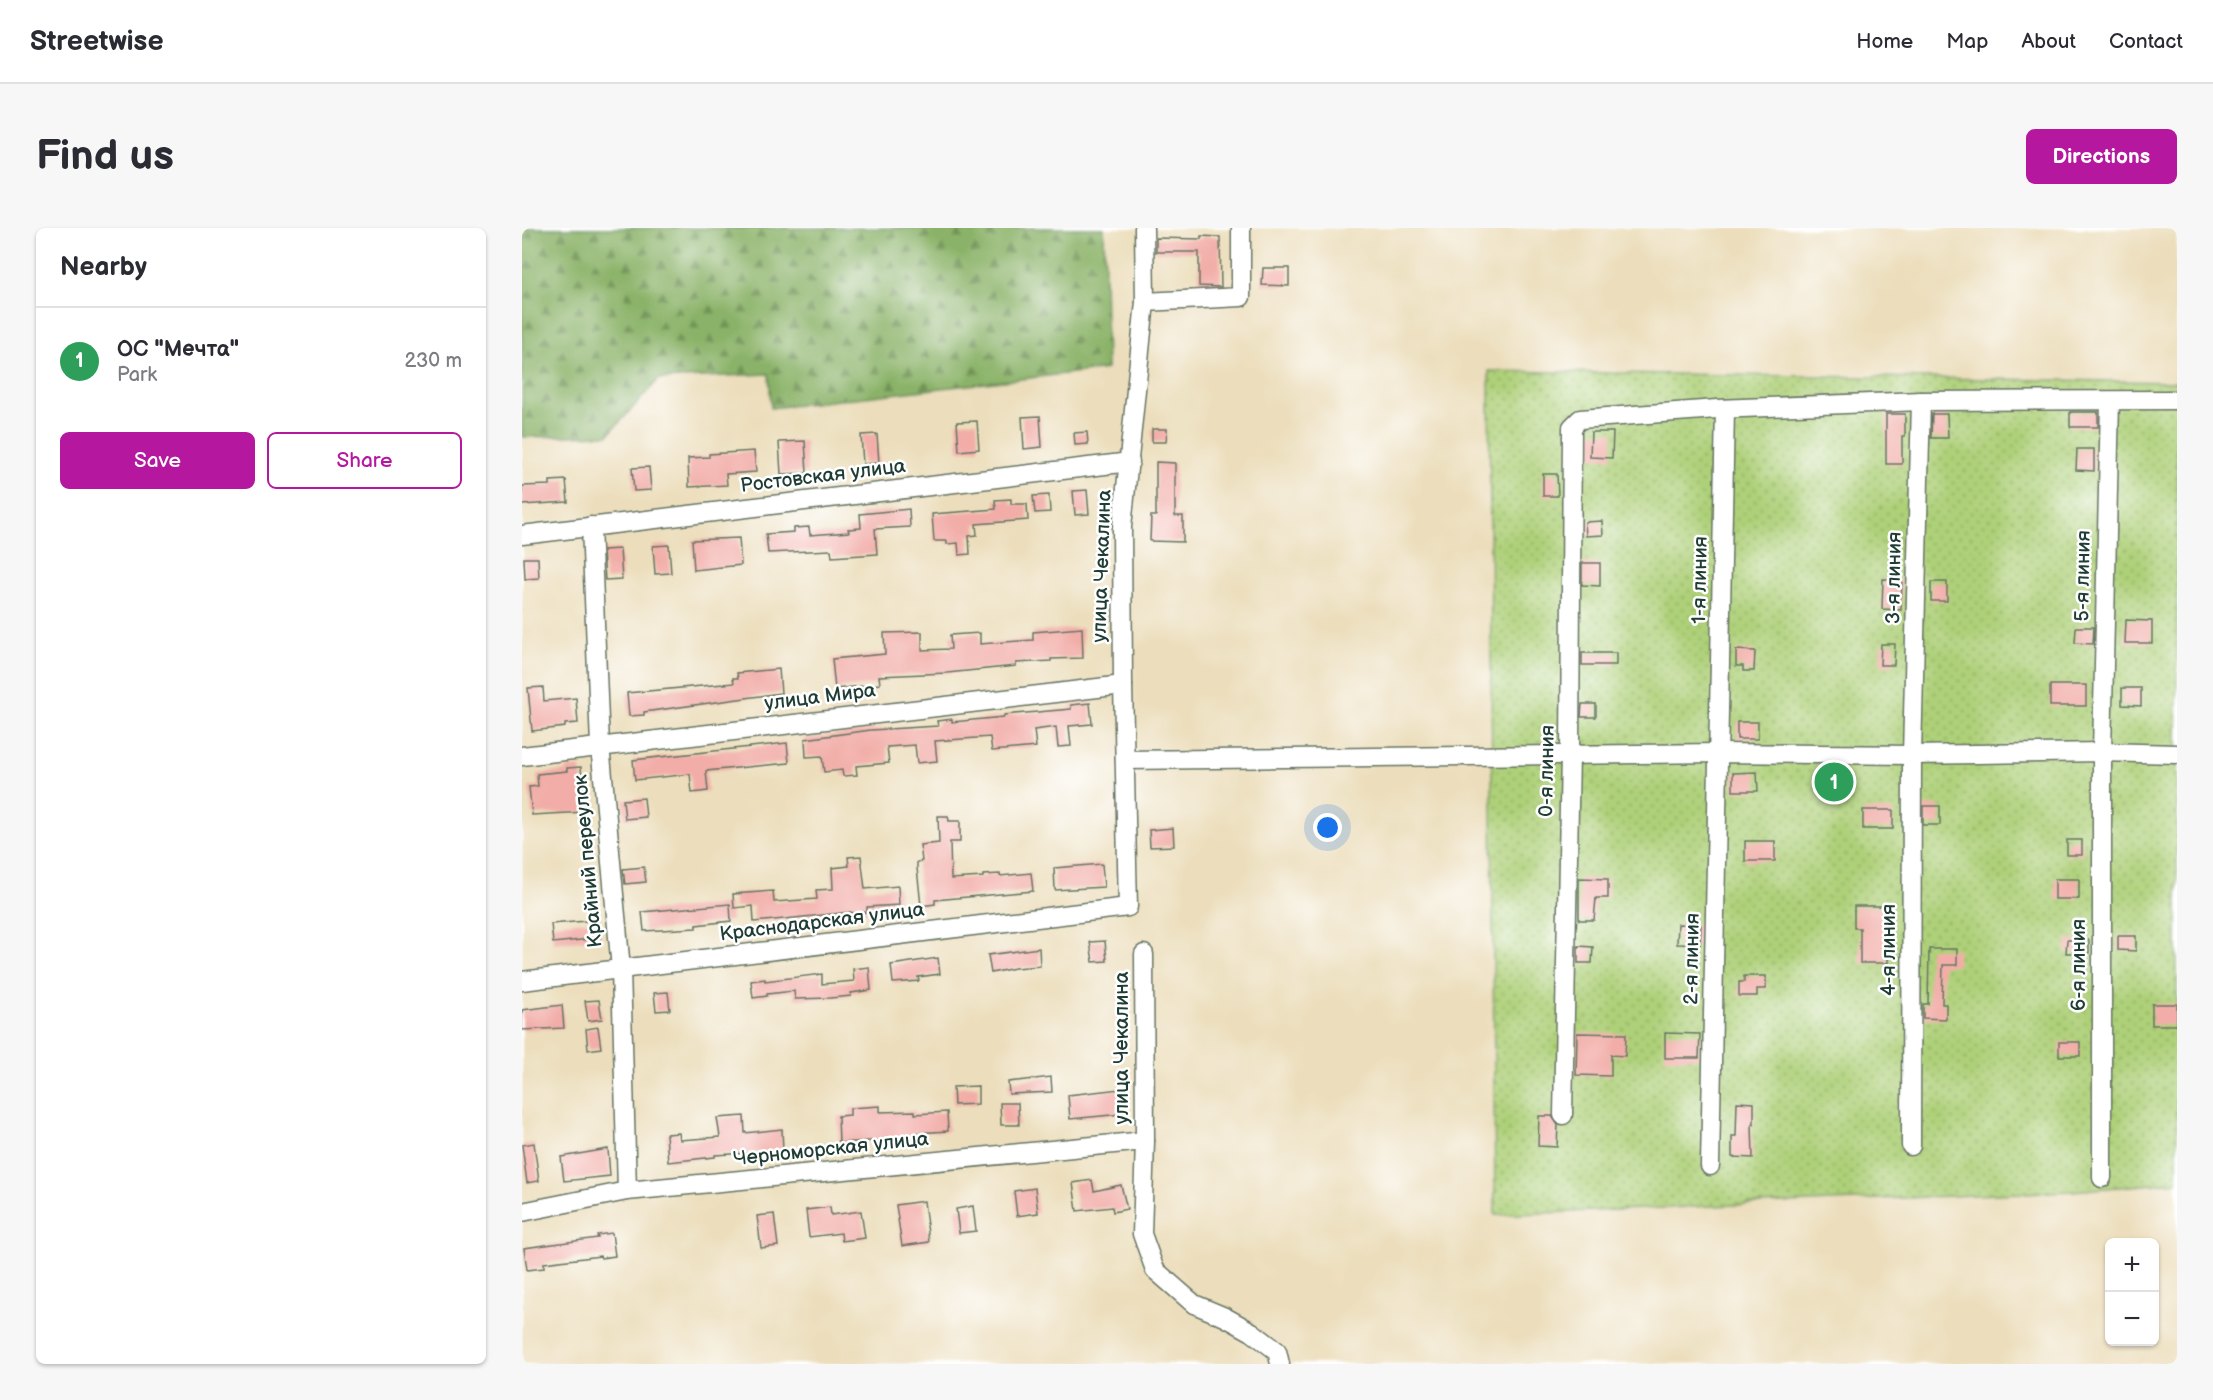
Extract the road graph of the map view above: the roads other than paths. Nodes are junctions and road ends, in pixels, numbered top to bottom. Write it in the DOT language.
graph roads {
  1 [pos="1144,228"];
  2 [pos="1241,228"];
  3 [pos="1145,302"];
  4 [pos="2177,400"];
  5 [pos="1921,401"];
  6 [pos="2109,401"];
  7 [pos="1725,409"];
  8 [pos="1130,462"];
  9 [pos="591,526"];
  10 [pos="522,535"];
  11 [pos="1123,684"];
  12 [pos="600,746"];
  13 [pos="2102,752"];
  14 [pos="1719,753"];
  15 [pos="1570,754"];
  16 [pos="2177,754"];
  17 [pos="1912,755"];
  18 [pos="522,756"];
  19 [pos="1125,760"];
  20 [pos="1128,907"];
  21 [pos="1144,954"];
  22 [pos="621,969"];
  23 [pos="522,981"];
  24 [pos="1563,1115"];
  25 [pos="1145,1141"];
  26 [pos="1911,1146"];
  27 [pos="1710,1166"];
  28 [pos="2102,1178"];
  29 [pos="627,1191"];
  30 [pos="522,1212"];
  31 [pos="1280,1364"];
  1 -- 3 [label="street, улица Чекалина"];
  2 -- 3 [label="street"];
  3 -- 8 [label="street, улица Чекалина"];
  4 -- 6 [label="street"];
  5 -- 6 [label="street"];
  5 -- 7 [label="street"];
  5 -- 17 [label="street, 3-я линия"];
  6 -- 13 [label="street, 5-я линия"];
  7 -- 14 [label="street, 1-я линия"];
  7 -- 15 [label="street, 0-я линия"];
  8 -- 9 [label="street, Ростовская улица"];
  8 -- 11 [label="street, улица Чекалина"];
  9 -- 10 [label="street, Ростовская улица"];
  9 -- 12 [label="street, Крайний переулок"];
  11 -- 12 [label="street, улица Мира"];
  11 -- 19 [label="street, улица Чекалина"];
  12 -- 18 [label="street, улица Мира"];
  12 -- 22 [label="street, Крайний переулок"];
  13 -- 16 [label="street"];
  13 -- 17 [label="street"];
  13 -- 28 [label="street, 6-я линия"];
  14 -- 15 [label="street"];
  14 -- 17 [label="street"];
  14 -- 27 [label="street, 2-я линия"];
  15 -- 19 [label="street"];
  15 -- 24 [label="street, 0-я линия"];
  17 -- 26 [label="street, 4-я линия"];
  19 -- 20 [label="street, улица Чекалина"];
  20 -- 22 [label="street, Краснодарская улица"];
  21 -- 25 [label="street, улица Чекалина"];
  22 -- 23 [label="street, Краснодарская улица"];
  22 -- 29 [label="street, Крайний переулок"];
  25 -- 29 [label="street, Черноморская улица"];
  25 -- 31 [label="street, улица Чекалина"];
  29 -- 30 [label="street, Черноморская улица"];
}
